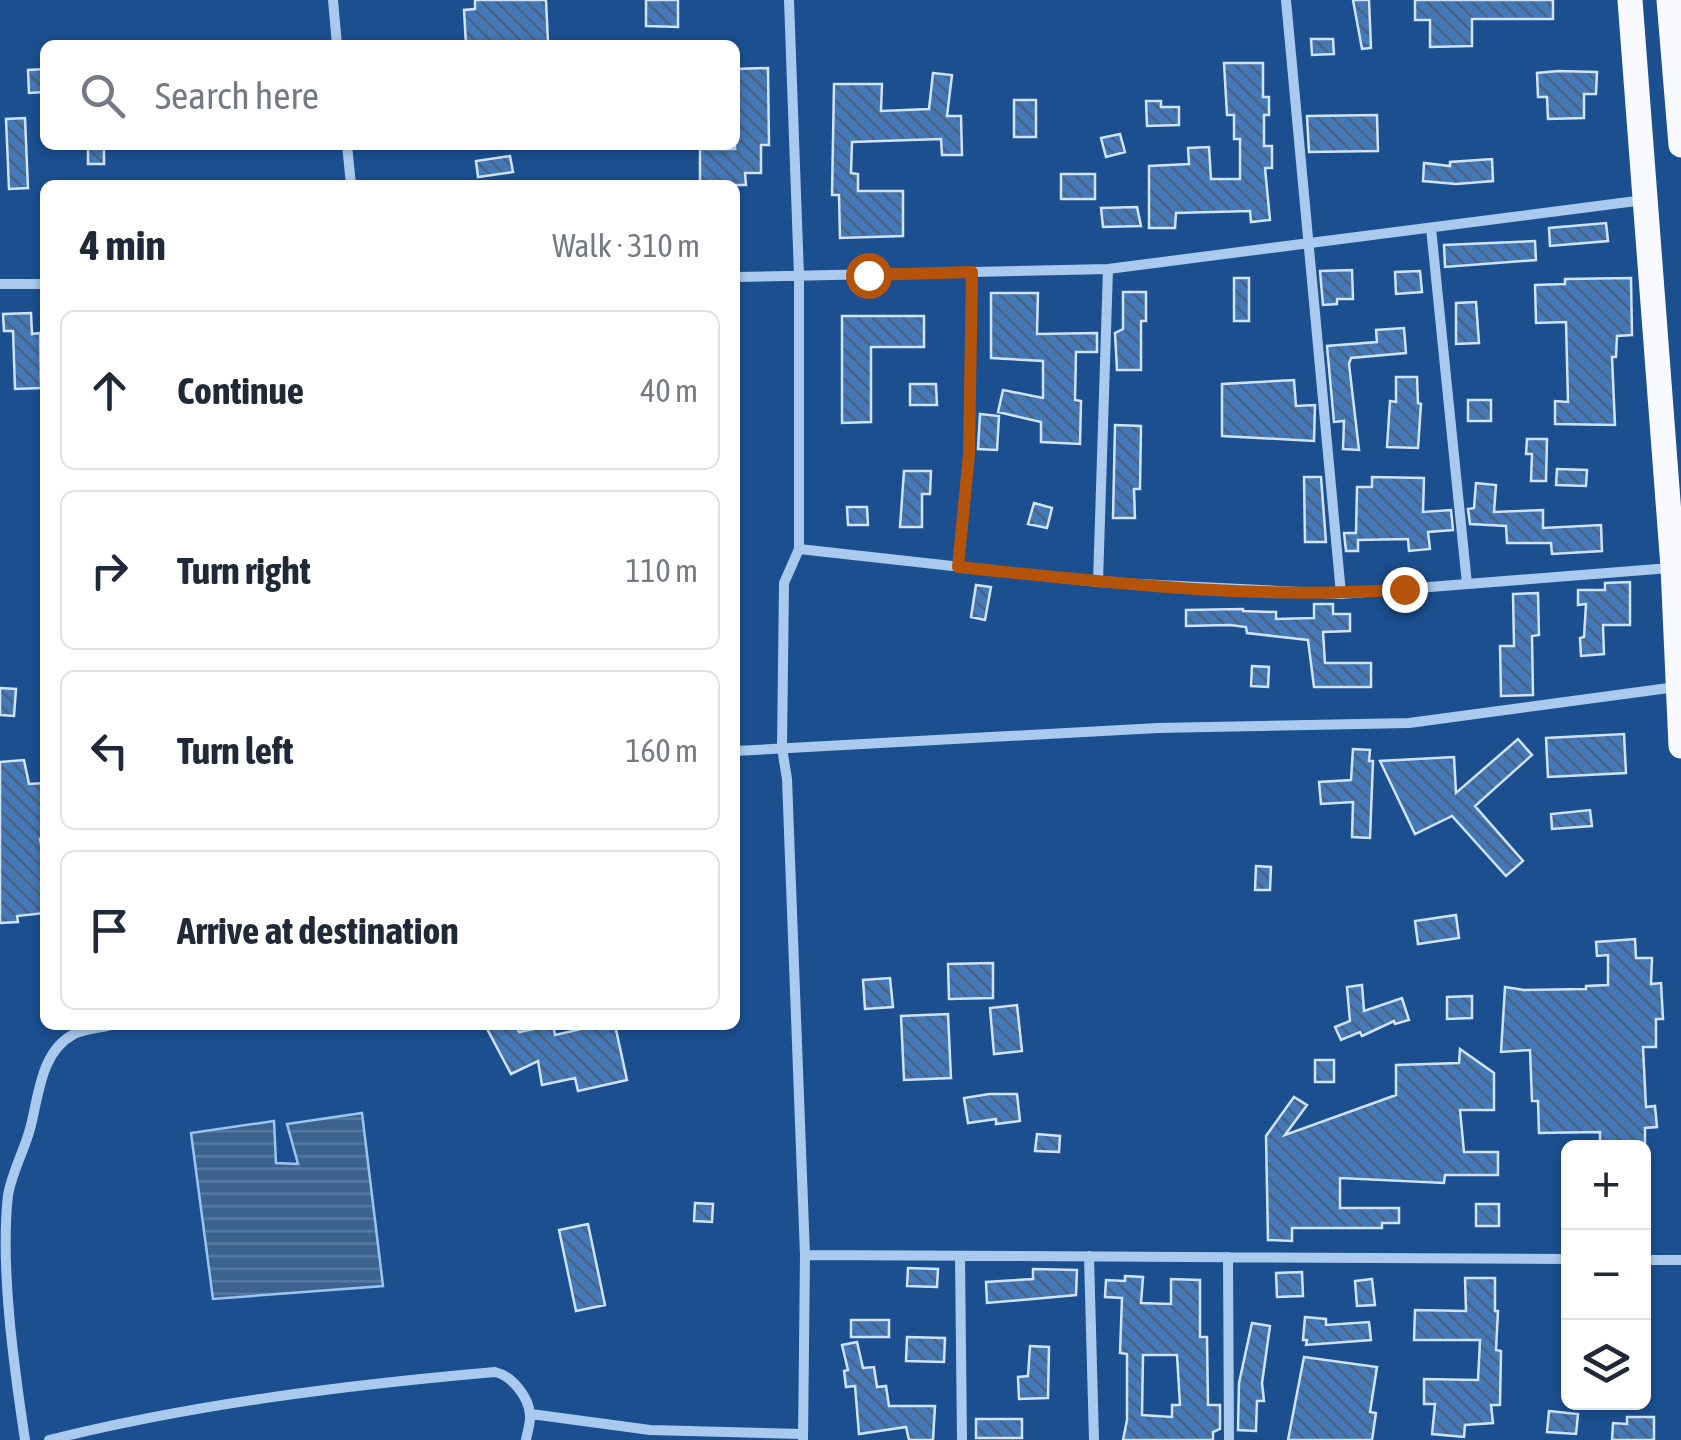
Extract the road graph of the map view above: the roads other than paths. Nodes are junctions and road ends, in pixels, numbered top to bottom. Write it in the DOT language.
graph roads {
  1 [pos="333,0"];
  2 [pos="788,0"];
  3 [pos="1286,0"];
  4 [pos="1630,0"];
  5 [pos="1669,0"];
  6 [pos="337,40"];
  7 [pos="1681,145"];
  8 [pos="348,150"];
  9 [pos="350,180"];
  10 [pos="1646,200"];
  11 [pos="1431,228"];
  12 [pos="1309,244"];
  13 [pos="1108,270"];
  14 [pos="972,272"];
  15 [pos="800,276"];
  16 [pos="740,277"];
  17 [pos="0,284"];
  18 [pos="40,284"];
  19 [pos="799,549"];
  20 [pos="958,567"];
  21 [pos="1673,567"];
  22 [pos="1098,582"];
  23 [pos="1468,584"];
  24 [pos="1341,594"];
  25 [pos="1677,687"];
  26 [pos="1681,746"];
  27 [pos="782,748"];
  28 [pos="740,751"];
  29 [pos="91,1030"];
  30 [pos="805,1254"];
  31 [pos="960,1256"];
  32 [pos="1089,1256"];
  33 [pos="1228,1257"];
  34 [pos="1561,1259"];
  35 [pos="1651,1260"];
  36 [pos="1681,1260"];
  37 [pos="531,1414"];
  38 [pos="649,1435"];
  39 [pos="803,1437"];
  40 [pos="25,1440"];
  41 [pos="49,1440"];
  42 [pos="526,1440"];
  43 [pos="962,1440"];
  44 [pos="1094,1440"];
  45 [pos="1229,1440"];
  1 -- 6 [label="street"];
  2 -- 15 [label="street"];
  3 -- 12 [label="street"];
  4 -- 10 [label="highway"];
  5 -- 7 [label="highway"];
  8 -- 9 [label="street"];
  10 -- 11 [label="street"];
  10 -- 21 [label="highway"];
  11 -- 12 [label="street"];
  11 -- 23 [label="street"];
  12 -- 13 [label="street"];
  12 -- 24 [label="street"];
  13 -- 14 [label="street"];
  13 -- 22 [label="street"];
  14 -- 15 [label="street"];
  14 -- 20 [label="street"];
  15 -- 16 [label="street"];
  15 -- 19 [label="street"];
  17 -- 18 [label="street"];
  19 -- 20 [label="street"];
  19 -- 27 [label="street"];
  20 -- 22 [label="street"];
  21 -- 23 [label="street"];
  21 -- 25 [label="highway"];
  22 -- 24 [label="street"];
  23 -- 24 [label="street"];
  25 -- 26 [label="highway"];
  25 -- 27 [label="street"];
  27 -- 28 [label="street"];
  27 -- 30 [label="street"];
  29 -- 40 [label="street"];
  30 -- 31 [label="street"];
  30 -- 39 [label="street"];
  31 -- 32 [label="street"];
  31 -- 43 [label="street"];
  32 -- 33 [label="street"];
  32 -- 44 [label="street"];
  33 -- 34 [label="street"];
  33 -- 45 [label="street"];
  35 -- 36 [label="street"];
  37 -- 38 [label="street"];
  37 -- 41 [label="street"];
  37 -- 42 [label="street"];
  38 -- 39 [label="street"];
}
